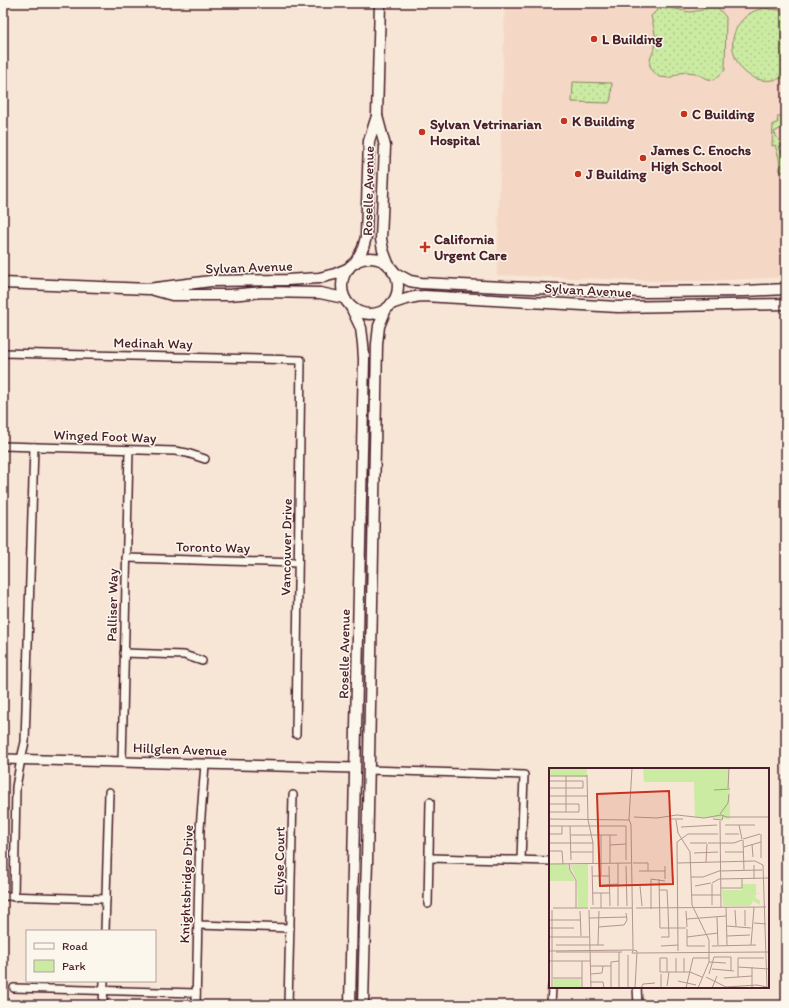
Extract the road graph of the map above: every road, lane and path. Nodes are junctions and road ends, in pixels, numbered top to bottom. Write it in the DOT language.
graph roads {
  1 [pos="380,3"];
  2 [pos="377,116"];
  3 [pos="352,265"];
  4 [pos="391,269"];
  5 [pos="3,283"];
  6 [pos="148,289"];
  7 [pos="786,289"];
  8 [pos="348,303"];
  9 [pos="786,304"];
  10 [pos="389,306"];
  11 [pos="3,352"];
  12 [pos="302,360"];
  13 [pos="3,446"];
  14 [pos="34,447"];
  15 [pos="129,450"];
  16 [pos="205,459"];
  17 [pos="126,558"];
  18 [pos="298,563"];
  19 [pos="124,653"];
  20 [pos="202,661"];
  21 [pos="296,734"];
  22 [pos="3,759"];
  23 [pos="21,759"];
  24 [pos="122,762"];
  25 [pos="205,764"];
  26 [pos="355,768"];
  27 [pos="369,770"];
  28 [pos="109,792"];
  29 [pos="293,795"];
  30 [pos="430,802"];
  31 [pos="368,845"];
  32 [pos="429,858"];
  33 [pos="521,860"];
  34 [pos="549,861"];
  35 [pos="3,896"];
  36 [pos="14,896"];
  37 [pos="106,899"];
  38 [pos="428,904"];
  39 [pos="198,926"];
  40 [pos="290,928"];
  41 [pos="105,930"];
  42 [pos="104,982"];
  43 [pos="14,988"];
  44 [pos="552,988"];
  45 [pos="637,988"];
  46 [pos="104,991"];
  47 [pos="196,993"];
  48 [pos="104,1005"];
  49 [pos="196,1005"];
  50 [pos="288,1005"];
  51 [pos="350,1005"];
  52 [pos="363,1005"];
  53 [pos="551,1005"];
  54 [pos="638,1005"];
  1 -- 2 [label="main road, Roselle Avenue"];
  2 -- 3 [label="main road, Roselle Avenue"];
  2 -- 4 [label="main road, Roselle Avenue"];
  3 -- 4 [label="main road"];
  3 -- 6 [label="main road, Sylvan Avenue"];
  3 -- 8 [label="main road"];
  4 -- 7 [label="main road, Sylvan Avenue"];
  4 -- 10 [label="main road"];
  5 -- 6 [label="main road, Sylvan Avenue"];
  6 -- 8 [label="main road, Sylvan Avenue"];
  8 -- 10 [label="main road"];
  8 -- 26 [label="main road, Roselle Avenue"];
  9 -- 10 [label="main road, Sylvan Avenue"];
  10 -- 27 [label="main road, Roselle Avenue"];
  11 -- 12 [label="street, Medinah Way"];
  12 -- 18 [label="street, Vancouver Drive"];
  13 -- 14 [label="street, Winged Foot Way"];
  14 -- 15 [label="street, Winged Foot Way"];
  14 -- 23 [label="street"];
  15 -- 16 [label="street, Winged Foot Way"];
  15 -- 17 [label="street, Palliser Way"];
  17 -- 18 [label="street, Toronto Way"];
  17 -- 19 [label="street, Palliser Way"];
  18 -- 21 [label="street, Vancouver Drive"];
  19 -- 20 [label="street"];
  19 -- 24 [label="street, Palliser Way"];
  22 -- 23 [label="street, Hillglen Avenue"];
  23 -- 24 [label="street, Hillglen Avenue"];
  23 -- 36 [label="street"];
  24 -- 25 [label="street, Hillglen Avenue"];
  25 -- 26 [label="street, Hillglen Avenue"];
  25 -- 39 [label="street, Knightsbridge Drive"];
  26 -- 31 [label="main road"];
  26 -- 51 [label="main road, Roselle Avenue"];
  27 -- 31 [label="main road, Roselle Avenue"];
  27 -- 33 [label="street"];
  28 -- 37 [label="street"];
  29 -- 40 [label="street, Elyse Court"];
  30 -- 32 [label="street"];
  31 -- 52 [label="main road, Roselle Avenue"];
  32 -- 33 [label="street"];
  32 -- 38 [label="street"];
  33 -- 34 [label="street"];
  35 -- 36 [label="street"];
  36 -- 37 [label="street"];
  37 -- 41 [label="street"];
  39 -- 40 [label="street"];
  39 -- 47 [label="street, Knightsbridge Drive"];
  40 -- 50 [label="street, Elyse Court"];
  42 -- 46 [label="street"];
  43 -- 46 [label="street"];
  44 -- 53 [label="street"];
  45 -- 54 [label="street"];
  46 -- 47 [label="street"];
  46 -- 48 [label="street"];
  47 -- 49 [label="street, Knightsbridge Drive"];
}
